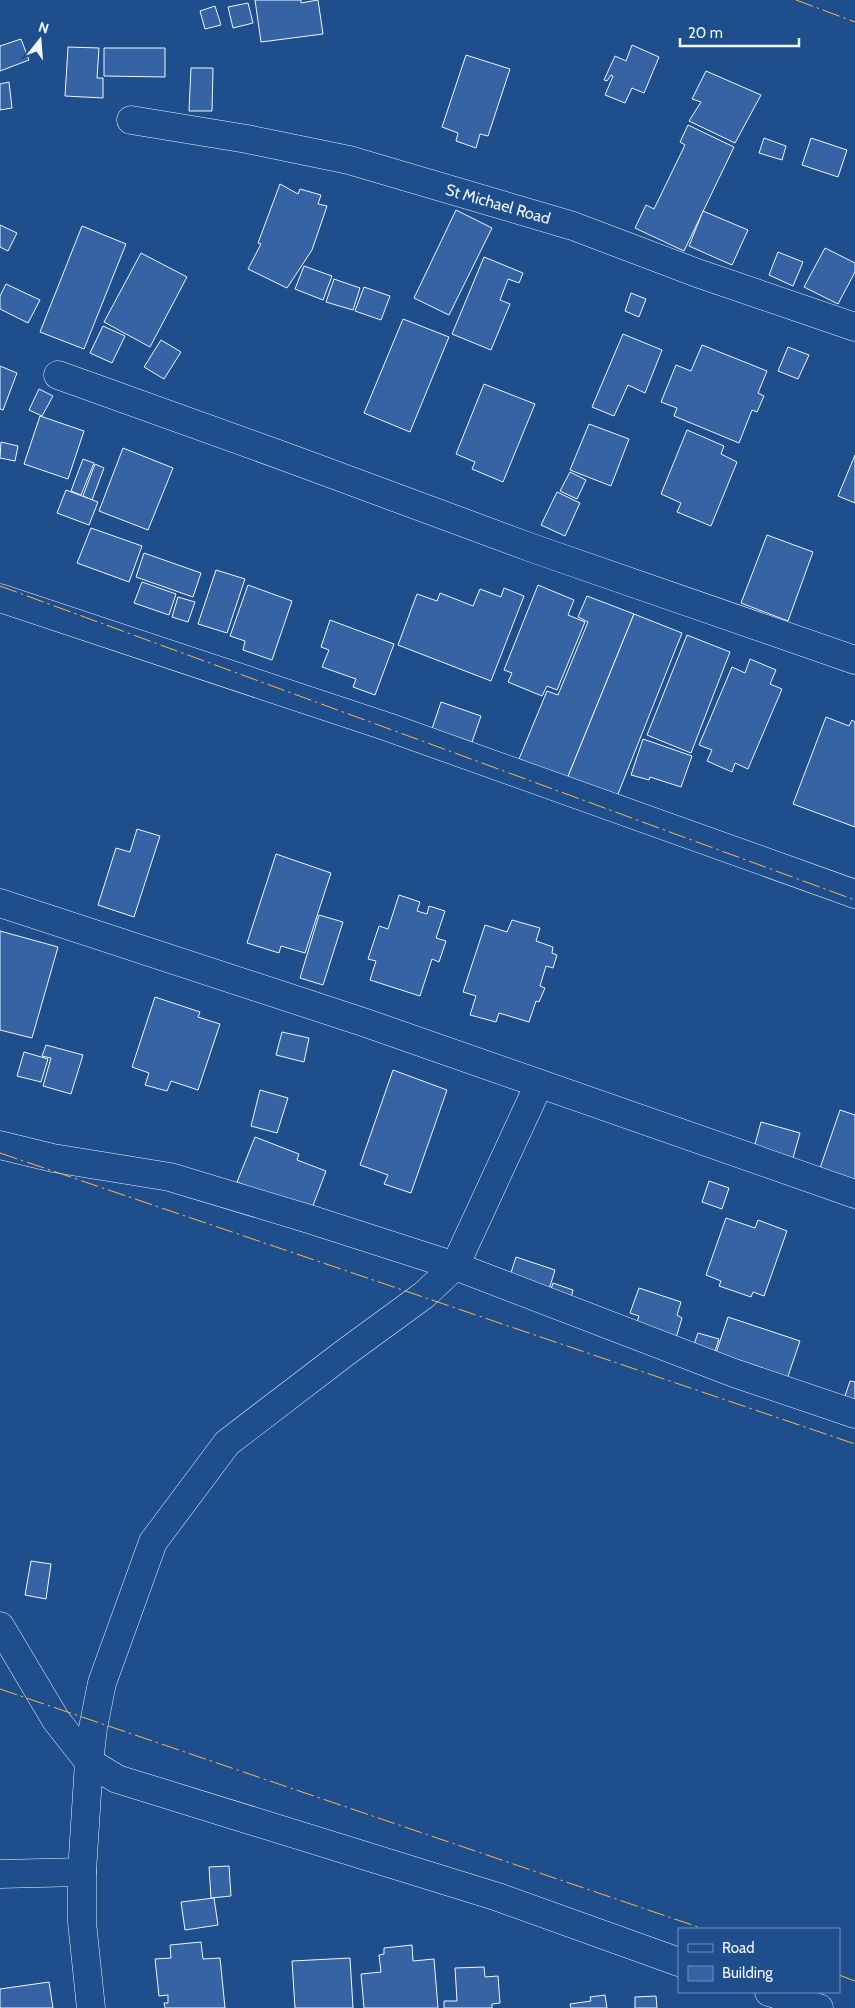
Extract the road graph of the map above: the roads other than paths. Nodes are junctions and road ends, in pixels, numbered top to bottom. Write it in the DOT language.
graph roads {
  1 [pos="131,120"];
  2 [pos="855,327"];
  3 [pos="58,375"];
  4 [pos="0,598"];
  5 [pos="855,660"];
  6 [pos="855,894"];
  7 [pos="0,903"];
  8 [pos="539,1084"];
  9 [pos="0,1145"];
  10 [pos="855,1194"];
  11 [pos="455,1266"];
  12 [pos="855,1414"];
  13 [pos="0,1626"];
  14 [pos="89,1762"];
  15 [pos="82,1872"];
  16 [pos="0,1874"];
  17 [pos="678,1962"];
  18 [pos="772,1993"];
  19 [pos="91,2008"];
  20 [pos="819,2008"];
  1 -- 2 [label="street, St Michael Road"];
  3 -- 5 [label="street"];
  4 -- 6 [label="street"];
  7 -- 8 [label="street"];
  8 -- 10 [label="street"];
  8 -- 11 [label="street"];
  9 -- 11 [label="street"];
  11 -- 12 [label="street"];
  11 -- 14 [label="street"];
  13 -- 14 [label="street"];
  14 -- 15 [label="street"];
  14 -- 17 [label="street"];
  15 -- 16 [label="street"];
  15 -- 19 [label="street"];
  18 -- 20 [label="street"];
}
